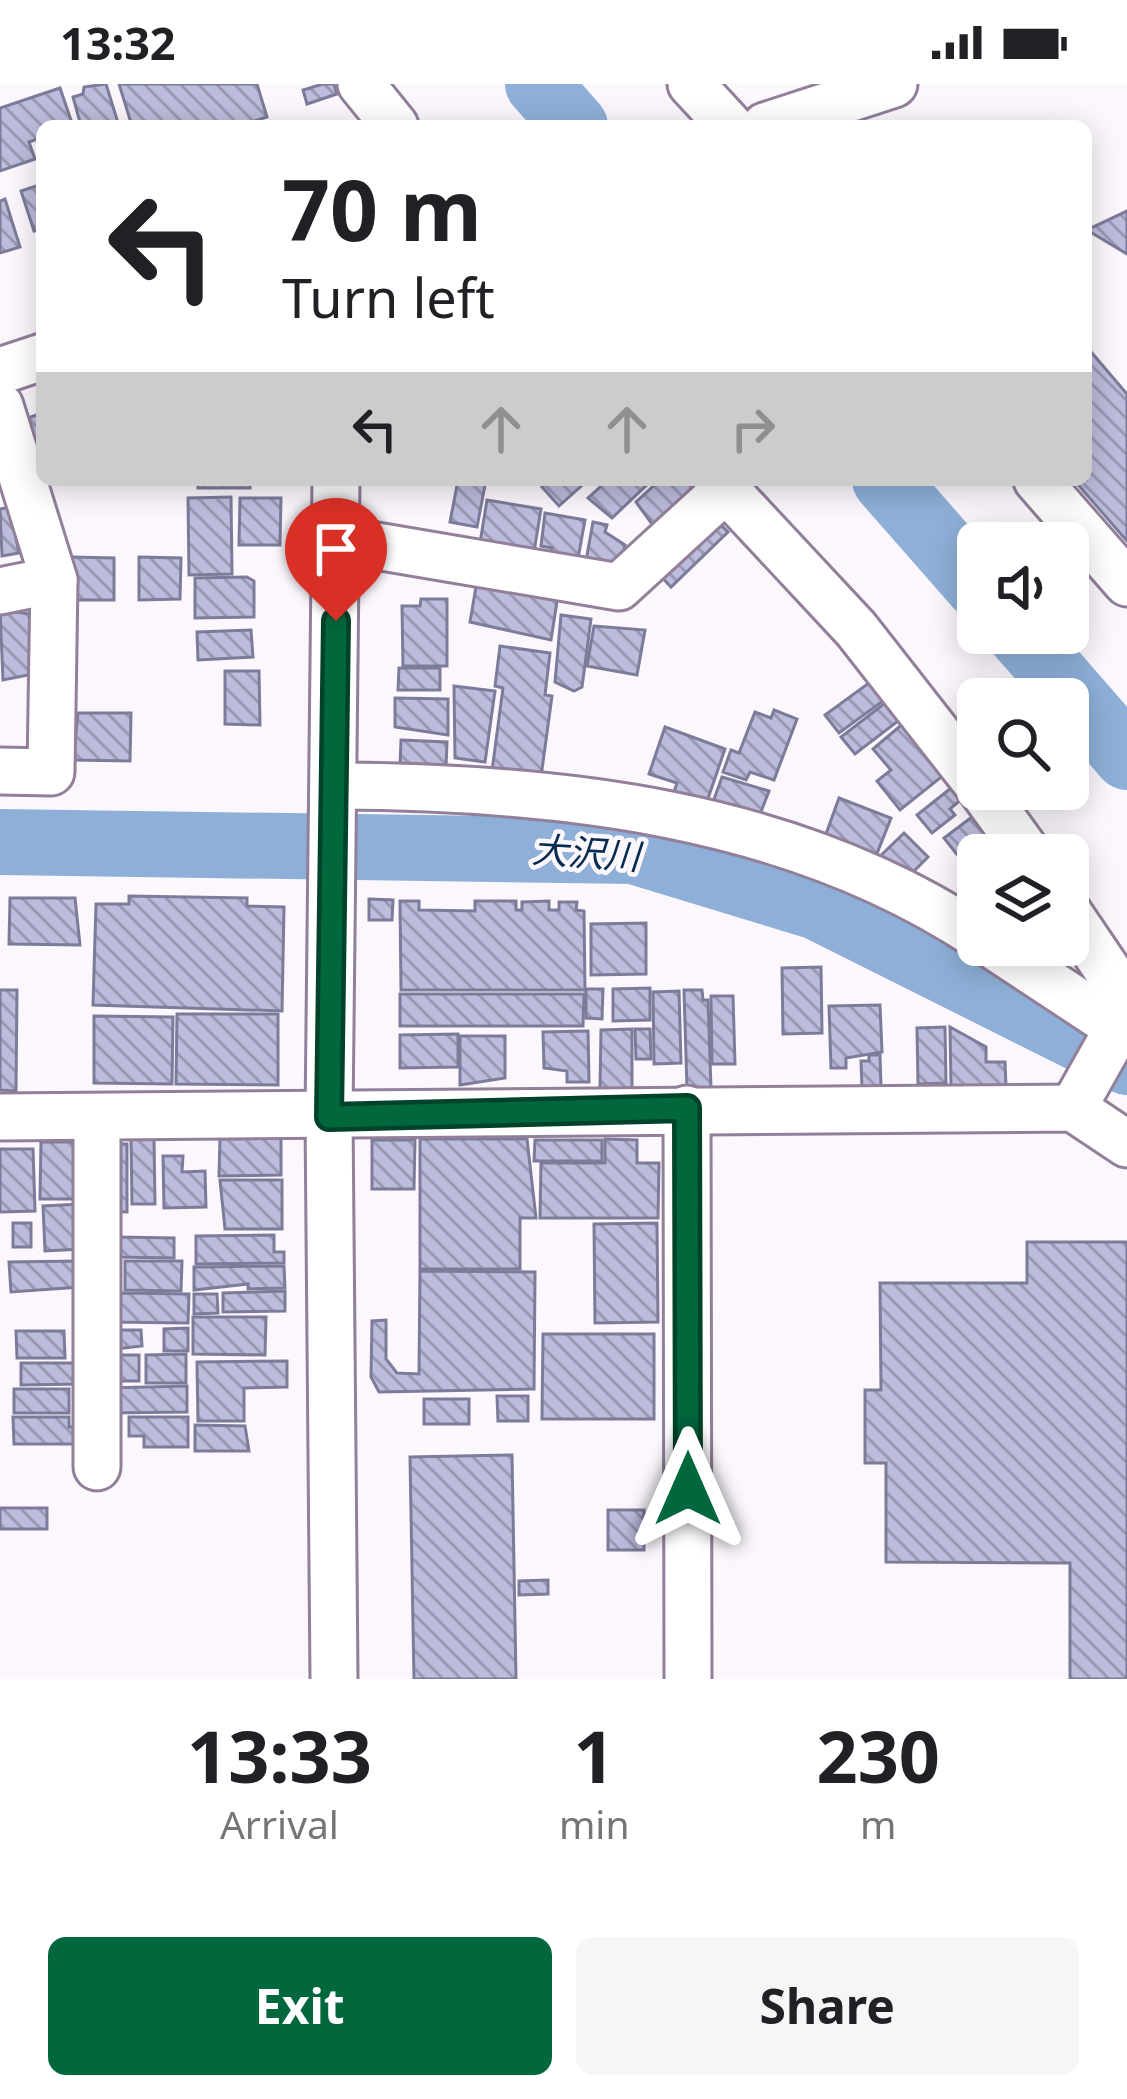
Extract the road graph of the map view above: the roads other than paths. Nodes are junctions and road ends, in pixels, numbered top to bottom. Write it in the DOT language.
graph roads {
  1 [pos="361,84"];
  2 [pos="691,84"];
  3 [pos="895,84"];
  4 [pos="390,120"];
  5 [pos="724,120"];
  6 [pos="784,120"];
  7 [pos="36,359"];
  8 [pos="0,371"];
  9 [pos="0,406"];
  10 [pos="336,486"];
  11 [pos="720,486"];
  12 [pos="722,486"];
  13 [pos="1042,486"];
  14 [pos="335,538"];
  15 [pos="54,580"];
  16 [pos="1127,583"];
  17 [pos="0,591"];
  18 [pos="957,758"];
  19 [pos="0,771"];
  20 [pos="337,792"];
  21 [pos="957,922"];
  22 [pos="1089,950"];
  23 [pos="1032,966"];
  24 [pos="1124,1014"];
  25 [pos="1078,1100"];
  26 [pos="687,1108"];
  27 [pos="0,1117"];
  28 [pos="97,1117"];
  29 [pos="329,1117"];
  30 [pos="1127,1144"];
  31 [pos="97,1467"];
  32 [pos="334,1679"];
  33 [pos="688,1679"];
  1 -- 4 [label="street"];
  2 -- 5 [label="street"];
  3 -- 6 [label="street"];
  7 -- 8 [label="street"];
  9 -- 15 [label="street"];
  10 -- 14 [label="street"];
  11 -- 14 [label="street"];
  12 -- 18 [label="street"];
  13 -- 16 [label="street"];
  14 -- 20 [label="street"];
  15 -- 17 [label="street"];
  15 -- 19 [label="street"];
  20 -- 21 [label="street"];
  20 -- 29 [label="street"];
  22 -- 24 [label="street"];
  23 -- 24 [label="street"];
  24 -- 25 [label="street"];
  25 -- 26 [label="street"];
  25 -- 30 [label="street"];
  26 -- 29 [label="street"];
  26 -- 33 [label="street"];
  27 -- 28 [label="street"];
  28 -- 29 [label="street"];
  28 -- 31 [label="street"];
  29 -- 32 [label="street"];
}
